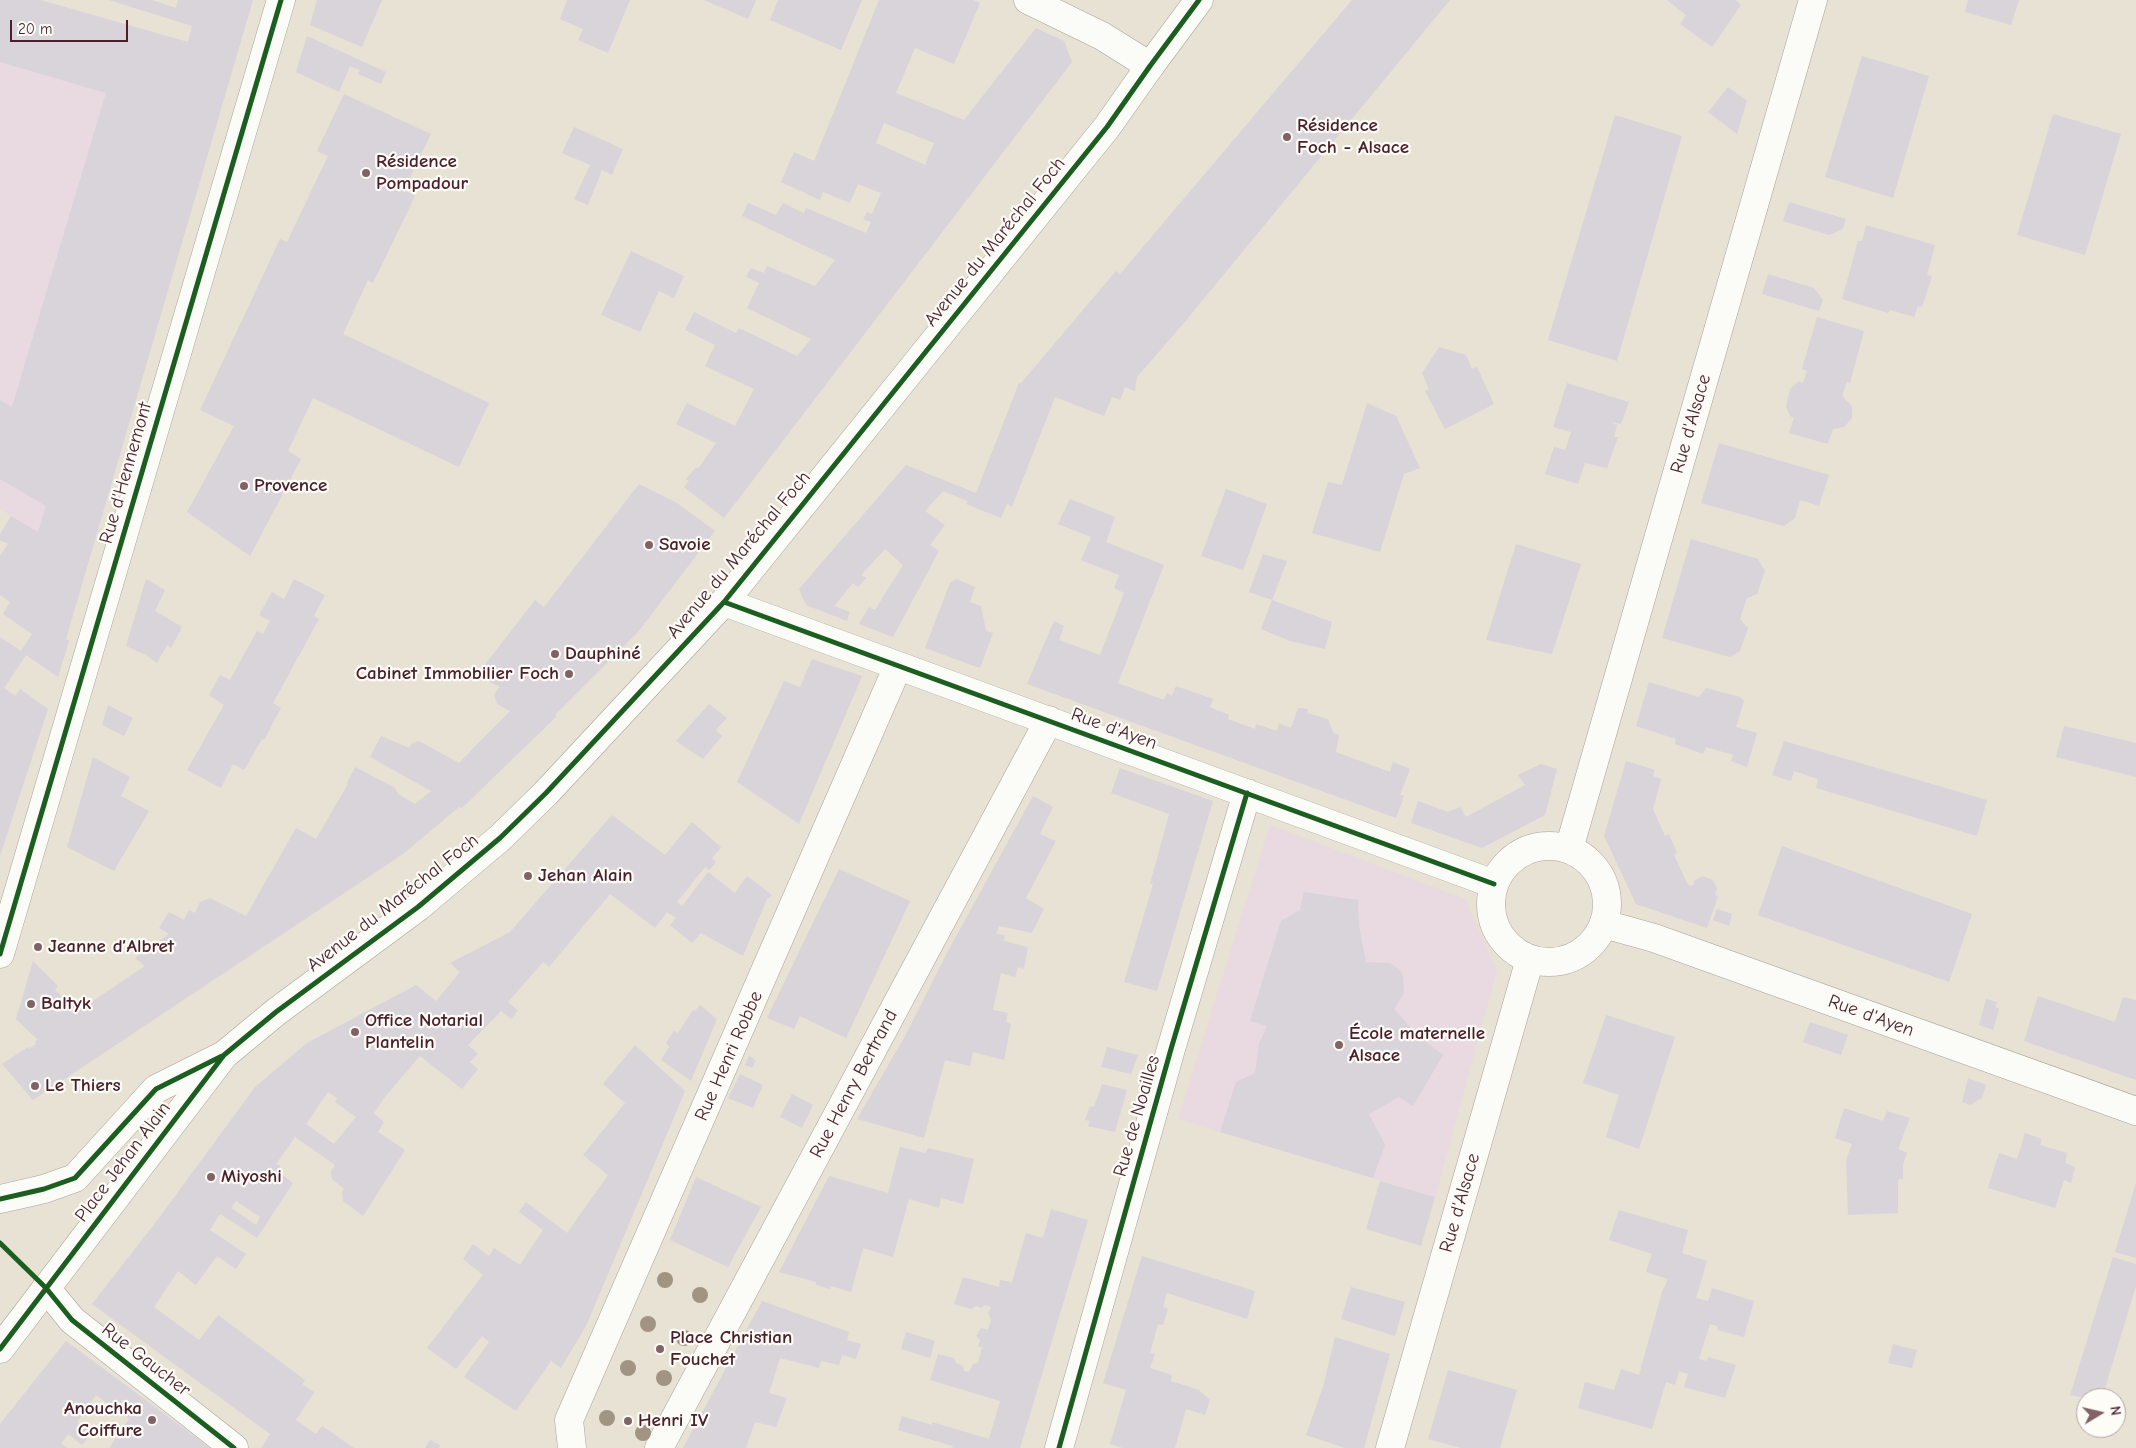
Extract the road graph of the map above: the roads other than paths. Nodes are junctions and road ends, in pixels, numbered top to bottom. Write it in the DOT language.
graph roads {
  1 [pos="281,0"];
  2 [pos="1028,0"];
  3 [pos="1200,0"];
  4 [pos="1813,0"];
  5 [pos="1150,66"];
  6 [pos="724,602"];
  7 [pos="898,666"];
  8 [pos="1049,720"];
  9 [pos="1247,794"];
  10 [pos="1569,849"];
  11 [pos="1494,884"];
  12 [pos="1604,924"];
  13 [pos="0,954"];
  14 [pos="1530,959"];
  15 [pos="224,1055"];
  16 [pos="2136,1111"];
  17 [pos="0,1199"];
  18 [pos="46,1288"];
  19 [pos="0,1349"];
  20 [pos="234,1448"];
  21 [pos="572,1448"];
  22 [pos="659,1448"];
  23 [pos="1059,1448"];
  24 [pos="1390,1448"];
  1 -- 13 [label="street, Rue d'Hennemont"];
  2 -- 5 [label="street"];
  3 -- 5 [label="street, Avenue du Maréchal Foch"];
  4 -- 10 [label="street, Rue d'Alsace"];
  5 -- 6 [label="street, Avenue du Maréchal Foch"];
  6 -- 7 [label="street, Rue d'Ayen"];
  6 -- 15 [label="street, Avenue du Maréchal Foch"];
  7 -- 8 [label="street, Rue d'Ayen"];
  7 -- 21 [label="street, Rue Henri Robbe"];
  8 -- 9 [label="street, Rue d'Ayen"];
  8 -- 22 [label="street, Rue Henry Bertrand"];
  9 -- 11 [label="street, Rue d'Ayen"];
  9 -- 23 [label="street, Rue de Noailles"];
  10 -- 11 [label="street"];
  10 -- 12 [label="street"];
  11 -- 14 [label="street"];
  12 -- 14 [label="street"];
  12 -- 16 [label="street, Rue d'Ayen"];
  14 -- 24 [label="street, Rue d'Alsace"];
  15 -- 17 [label="street, Place Jehan Alain"];
  15 -- 18 [label="street, Place Jehan Alain"];
  18 -- 19 [label="street, Place Jehan Alain"];
  18 -- 20 [label="street, Rue Gaucher"];
}
